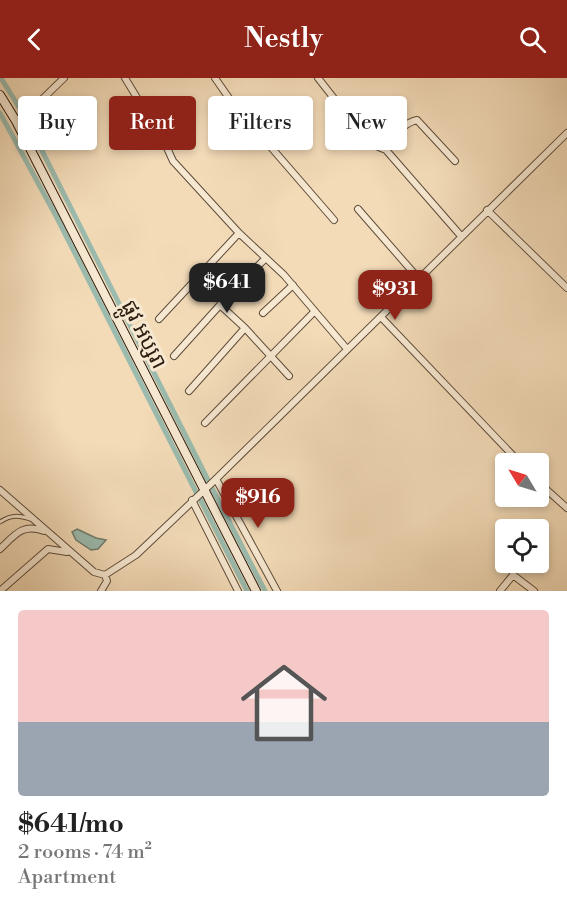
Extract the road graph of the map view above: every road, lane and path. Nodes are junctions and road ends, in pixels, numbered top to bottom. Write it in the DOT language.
graph roads {
  1 [pos="64,78"];
  2 [pos="125,78"];
  3 [pos="215,78"];
  4 [pos="318,78"];
  5 [pos="0,95"];
  6 [pos="332,96"];
  7 [pos="16,121"];
  8 [pos="407,125"];
  9 [pos="567,133"];
  10 [pos="385,150"];
  11 [pos="455,161"];
  12 [pos="358,209"];
  13 [pos="487,210"];
  14 [pos="334,220"];
  15 [pos="239,233"];
  16 [pos="461,236"];
  17 [pos="266,258"];
  18 [pos="419,279"];
  19 [pos="292,285"];
  20 [pos="567,288"];
  21 [pos="220,304"];
  22 [pos="263,312"];
  23 [pos="314,312"];
  24 [pos="381,318"];
  25 [pos="159,319"];
  26 [pos="245,328"];
  27 [pos="347,349"];
  28 [pos="174,356"];
  29 [pos="272,356"];
  30 [pos="290,376"];
  31 [pos="189,391"];
  32 [pos="205,423"];
  33 [pos="510,453"];
  34 [pos="216,479"];
  35 [pos="0,490"];
  36 [pos="205,490"];
  37 [pos="549,492"];
  38 [pos="192,500"];
  39 [pos="567,508"];
  40 [pos="34,520"];
  41 [pos="0,522"];
  42 [pos="48,532"];
  43 [pos="0,549"];
  44 [pos="69,552"];
  45 [pos="105,575"];
  46 [pos="0,591"];
  47 [pos="101,591"];
  48 [pos="238,591"];
  49 [pos="256,591"];
  50 [pos="277,591"];
  51 [pos="500,591"];
  52 [pos="534,591"];
  1 -- 7 [label="street"];
  2 -- 15 [label="street"];
  3 -- 14 [label="street"];
  4 -- 6 [label="street"];
  5 -- 7 [label="street, ផ្លូវ អប្សរា"];
  7 -- 36 [label="street, ផ្លូវ អប្សរា"];
  8 -- 11 [label="street"];
  9 -- 13 [label="street"];
  10 -- 16 [label="street"];
  12 -- 18 [label="street"];
  13 -- 16 [label="street"];
  13 -- 20 [label="street"];
  15 -- 17 [label="street"];
  15 -- 25 [label="street"];
  16 -- 18 [label="street"];
  17 -- 19 [label="street"];
  17 -- 21 [label="street"];
  18 -- 24 [label="street"];
  19 -- 22 [label="street"];
  19 -- 23 [label="street"];
  21 -- 26 [label="street"];
  21 -- 28 [label="street"];
  23 -- 27 [label="street"];
  23 -- 29 [label="street"];
  24 -- 27 [label="street"];
  24 -- 33 [label="street"];
  26 -- 29 [label="street"];
  26 -- 31 [label="street"];
  27 -- 34 [label="street"];
  29 -- 30 [label="street"];
  29 -- 32 [label="street"];
  34 -- 36 [label="street"];
  34 -- 50 [label="street"];
  35 -- 40 [label="street"];
  36 -- 38 [label="street"];
  36 -- 49 [label="street, ផ្លូវ អប្សរា"];
  37 -- 39 [label="street"];
  38 -- 45 [label="street"];
  38 -- 48 [label="street"];
  40 -- 41 [label="lane"];
  40 -- 42 [label="street"];
  42 -- 43 [label="street"];
  42 -- 44 [label="street"];
  44 -- 45 [label="street"];
  44 -- 46 [label="street"];
  45 -- 47 [label="street"];
  51 -- 52 [label="street"];
}
